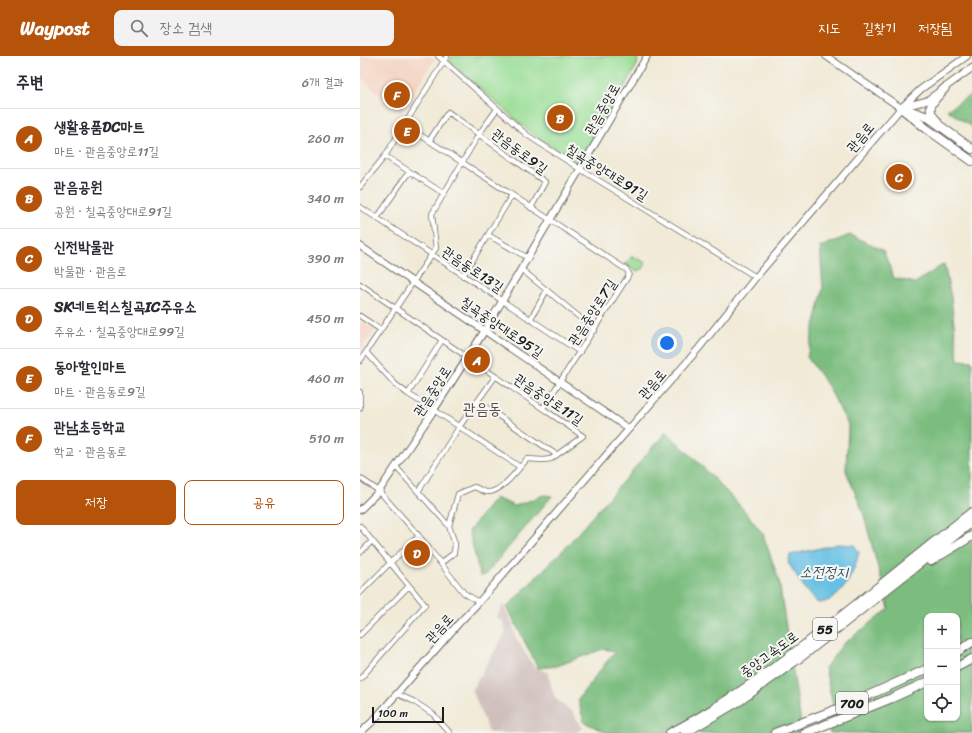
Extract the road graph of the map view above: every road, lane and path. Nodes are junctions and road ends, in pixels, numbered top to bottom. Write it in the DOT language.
graph roads {
  1 [pos="438,56"];
  2 [pos="447,56"];
  3 [pos="826,56"];
  4 [pos="644,57"];
  5 [pos="966,57"];
  6 [pos="444,61"];
  7 [pos="972,68"];
  8 [pos="945,88"];
  9 [pos="901,108"];
  10 [pos="497,109"];
  11 [pos="405,125"];
  12 [pos="946,131"];
  13 [pos="480,134"];
  14 [pos="428,141"];
  15 [pos="972,149"];
  16 [pos="385,156"];
  17 [pos="972,162"];
  18 [pos="462,163"];
  19 [pos="580,169"];
  20 [pos="410,172"];
  21 [pos="360,188"];
  22 [pos="443,193"];
  23 [pos="512,195"];
  24 [pos="360,207"];
  25 [pos="531,208"];
  26 [pos="432,214"];
  27 [pos="377,218"];
  28 [pos="550,221"];
  29 [pos="488,235"];
  30 [pos="360,246"];
  31 [pos="432,255"];
  32 [pos="528,258"];
  33 [pos="521,269"];
  34 [pos="464,276"];
  35 [pos="756,277"];
  36 [pos="413,282"];
  37 [pos="360,284"];
  38 [pos="547,290"];
  39 [pos="502,302"];
  40 [pos="396,308"];
  41 [pos="360,316"];
  42 [pos="530,320"];
  43 [pos="381,330"];
  44 [pos="486,330"];
  45 [pos="595,330"];
  46 [pos="442,340"];
  47 [pos="366,352"];
  48 [pos="580,352"];
  49 [pos="467,358"];
  50 [pos="360,361"];
  51 [pos="495,377"];
  52 [pos="560,381"];
  53 [pos="360,392"];
  54 [pos="408,394"];
  55 [pos="478,402"];
  56 [pos="360,408"];
  57 [pos="543,408"];
  58 [pos="434,410"];
  59 [pos="459,427"];
  60 [pos="629,429"];
  61 [pos="557,455"];
  62 [pos="396,467"];
  63 [pos="520,467"];
  64 [pos="360,478"];
  65 [pos="379,491"];
  66 [pos="418,492"];
  67 [pos="360,510"];
  68 [pos="972,512"];
  69 [pos="972,522"];
  70 [pos="360,526"];
  71 [pos="449,526"];
  72 [pos="419,536"];
  73 [pos="972,536"];
  74 [pos="372,541"];
  75 [pos="360,553"];
  76 [pos="390,563"];
  77 [pos="441,563"];
  78 [pos="904,576"];
  79 [pos="409,586"];
  80 [pos="360,594"];
  81 [pos="480,602"];
  82 [pos="360,635"];
  83 [pos="972,642"];
  84 [pos="972,648"];
  85 [pos="960,650"];
  86 [pos="960,654"];
  87 [pos="972,659"];
  88 [pos="972,663"];
  89 [pos="960,665"];
  90 [pos="960,669"];
  91 [pos="924,670"];
  92 [pos="360,679"];
  93 [pos="924,684"];
  94 [pos="397,694"];
  95 [pos="360,733"];
  96 [pos="450,733"];
  97 [pos="670,733"];
  98 [pos="685,733"];
  99 [pos="775,733"];
  100 [pos="805,733"];
  1 -- 6 [label="street, 칠곡중앙대로91길"];
  2 -- 6 [label="street"];
  3 -- 9 [label="main road"];
  4 -- 19 [label="main road, 관음중앙로"];
  5 -- 9 [label="main road, 관음로"];
  6 -- 10 [label="street, 칠곡중앙대로91길"];
  6 -- 11 [label="street"];
  7 -- 8 [label="main road"];
  8 -- 9 [label="main road"];
  8 -- 12 [label="highway"];
  9 -- 12 [label="highway"];
  9 -- 17 [label="highway"];
  9 -- 35 [label="main road, 관음로"];
  10 -- 13 [label="street, 관음동로9길"];
  10 -- 19 [label="street, 칠곡중앙대로91길"];
  11 -- 14 [label="street"];
  11 -- 16 [label="street"];
  12 -- 15 [label="highway"];
  13 -- 14 [label="street, 관음동로9길"];
  13 -- 18 [label="street, 관음동로9길"];
  13 -- 25 [label="street, 관음동로9길"];
  14 -- 18 [label="street"];
  16 -- 20 [label="street"];
  16 -- 21 [label="street"];
  18 -- 22 [label="street, 관음동로9길"];
  18 -- 23 [label="street"];
  19 -- 28 [label="main road, 관음중앙로"];
  19 -- 35 [label="street, 칠곡중앙대로91길"];
  20 -- 22 [label="street"];
  20 -- 27 [label="street"];
  22 -- 26 [label="street, 관음동로9길"];
  23 -- 25 [label="street"];
  23 -- 29 [label="street"];
  24 -- 27 [label="street, 관음동로13길"];
  25 -- 28 [label="street"];
  26 -- 31 [label="street, 관음동로13길"];
  27 -- 31 [label="street, 관음동로13길"];
  28 -- 32 [label="main road, 관음중앙로"];
  28 -- 45 [label="street, 관음중앙로7길"];
  29 -- 32 [label="street"];
  29 -- 34 [label="street"];
  30 -- 36 [label="main road, 칠곡중앙대로95길"];
  31 -- 34 [label="street, 관음동로13길"];
  31 -- 36 [label="street"];
  32 -- 33 [label="main road, 관음중앙로"];
  33 -- 38 [label="street"];
  33 -- 39 [label="main road, 관음중앙로"];
  34 -- 39 [label="street, 관음동로13길"];
  35 -- 60 [label="main road, 관음로"];
  36 -- 40 [label="street"];
  36 -- 44 [label="main road, 칠곡중앙대로95길"];
  37 -- 40 [label="street, 관음중앙로11길"];
  38 -- 42 [label="street"];
  38 -- 45 [label="street"];
  39 -- 42 [label="street, 관음동로13길"];
  39 -- 44 [label="main road, 관음중앙로"];
  40 -- 43 [label="street"];
  40 -- 46 [label="street, 관음중앙로11길"];
  41 -- 43 [label="street"];
  42 -- 48 [label="street, 관음동로13길"];
  43 -- 47 [label="street"];
  44 -- 49 [label="main road, 관음중앙로"];
  44 -- 52 [label="main road, 칠곡중앙대로95길"];
  45 -- 48 [label="street, 관음중앙로7길"];
  46 -- 49 [label="street, 관음중앙로11길"];
  46 -- 54 [label="street"];
  47 -- 50 [label="street"];
  47 -- 54 [label="street"];
  48 -- 52 [label="street, 관음중앙로7길"];
  49 -- 51 [label="street, 관음중앙로11길"];
  49 -- 58 [label="main road, 관음중앙로"];
  51 -- 55 [label="street, 관음중앙로11길"];
  51 -- 57 [label="street, 관음중앙로11길"];
  52 -- 57 [label="street, 관음중앙로7길"];
  52 -- 60 [label="main road, 칠곡중앙대로95길"];
  53 -- 56 [label="street"];
  54 -- 58 [label="street"];
  55 -- 59 [label="street, 관음중앙로11길"];
  55 -- 61 [label="street"];
  57 -- 61 [label="street, 관음중앙로11길"];
  58 -- 59 [label="street"];
  58 -- 62 [label="main road, 관음중앙로"];
  59 -- 63 [label="street"];
  59 -- 66 [label="street, 관음중앙로11길"];
  60 -- 81 [label="main road, 관음로"];
  61 -- 63 [label="street, 관음중앙로11길"];
  62 -- 65 [label="main road, 관음중앙로"];
  62 -- 66 [label="street"];
  63 -- 71 [label="street, 관음중앙로11길"];
  64 -- 65 [label="street"];
  65 -- 67 [label="main road, 관음중앙로"];
  65 -- 72 [label="street"];
  66 -- 71 [label="street"];
  68 -- 97 [label="highway, 중앙고속도로 / 55"];
  69 -- 78 [label="highway, 중앙고속도로 / 55"];
  70 -- 74 [label="street"];
  71 -- 77 [label="street"];
  72 -- 76 [label="street"];
  72 -- 77 [label="street"];
  73 -- 78 [label="highway"];
  74 -- 75 [label="street"];
  74 -- 76 [label="street"];
  76 -- 79 [label="street"];
  76 -- 80 [label="street"];
  77 -- 81 [label="street"];
  78 -- 98 [label="highway, 중앙고속도로 / 55"];
  79 -- 82 [label="street"];
  79 -- 92 [label="street"];
  81 -- 94 [label="main road, 관음로"];
  83 -- 85 [label="highway"];
  84 -- 86 [label="highway"];
  87 -- 89 [label="highway"];
  88 -- 90 [label="highway"];
  91 -- 99 [label="highway, 700"];
  93 -- 100 [label="highway, 700"];
  94 -- 95 [label="main road, 관음로"];
  94 -- 96 [label="street"];
}
